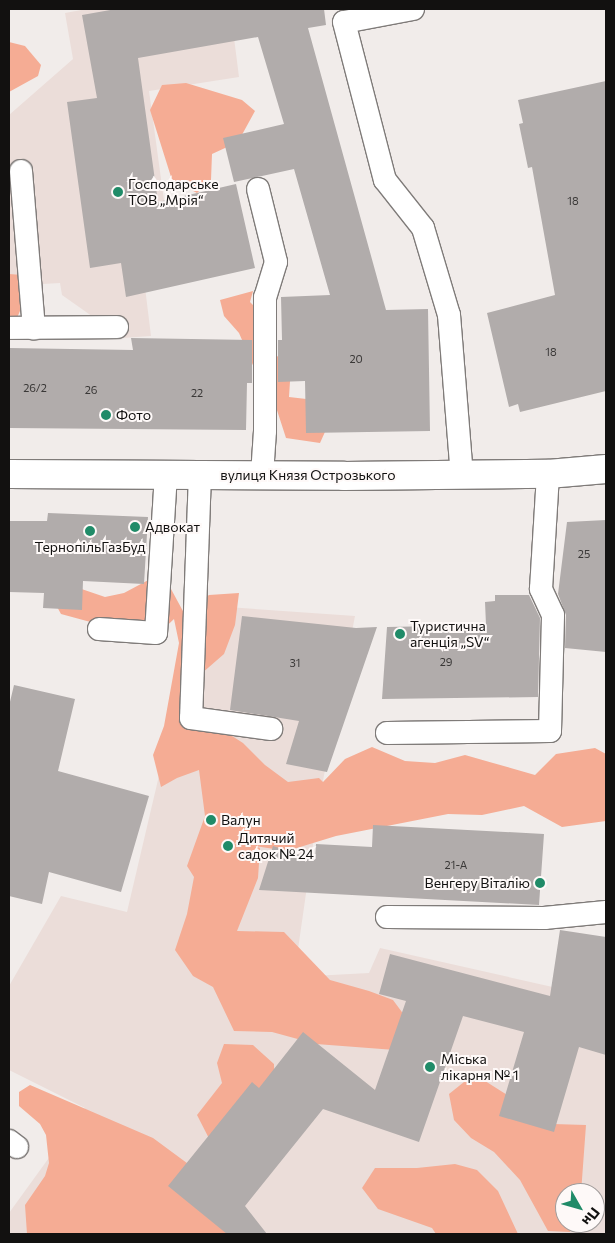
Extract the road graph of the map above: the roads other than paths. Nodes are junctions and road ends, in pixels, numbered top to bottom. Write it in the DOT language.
graph roads {
  1 [pos="413,9"];
  2 [pos="21,171"];
  3 [pos="258,189"];
  4 [pos="117,327"];
  5 [pos="9,328"];
  6 [pos="34,328"];
  7 [pos="606,468"];
  8 [pos="9,474"];
  9 [pos="166,474"];
  10 [pos="200,474"];
  11 [pos="462,474"];
  12 [pos="548,474"];
  13 [pos="262,475"];
  14 [pos="99,629"];
  15 [pos="271,729"];
  16 [pos="387,733"];
  17 [pos="606,912"];
  18 [pos="387,917"];
  1 -- 11 [label="lane"];
  2 -- 6 [label="lane"];
  3 -- 13 [label="lane"];
  4 -- 6 [label="lane"];
  5 -- 6 [label="lane"];
  7 -- 12 [label="main road, вулиця Князя Острозького"];
  8 -- 9 [label="main road, вулиця Князя Острозького"];
  9 -- 10 [label="main road, вулиця Князя Острозького"];
  9 -- 14 [label="lane"];
  10 -- 13 [label="main road, вулиця Князя Острозького"];
  10 -- 15 [label="lane"];
  11 -- 12 [label="main road, вулиця Князя Острозького"];
  11 -- 13 [label="main road, вулиця Князя Острозького"];
  12 -- 16 [label="lane"];
  17 -- 18 [label="lane"];
}
